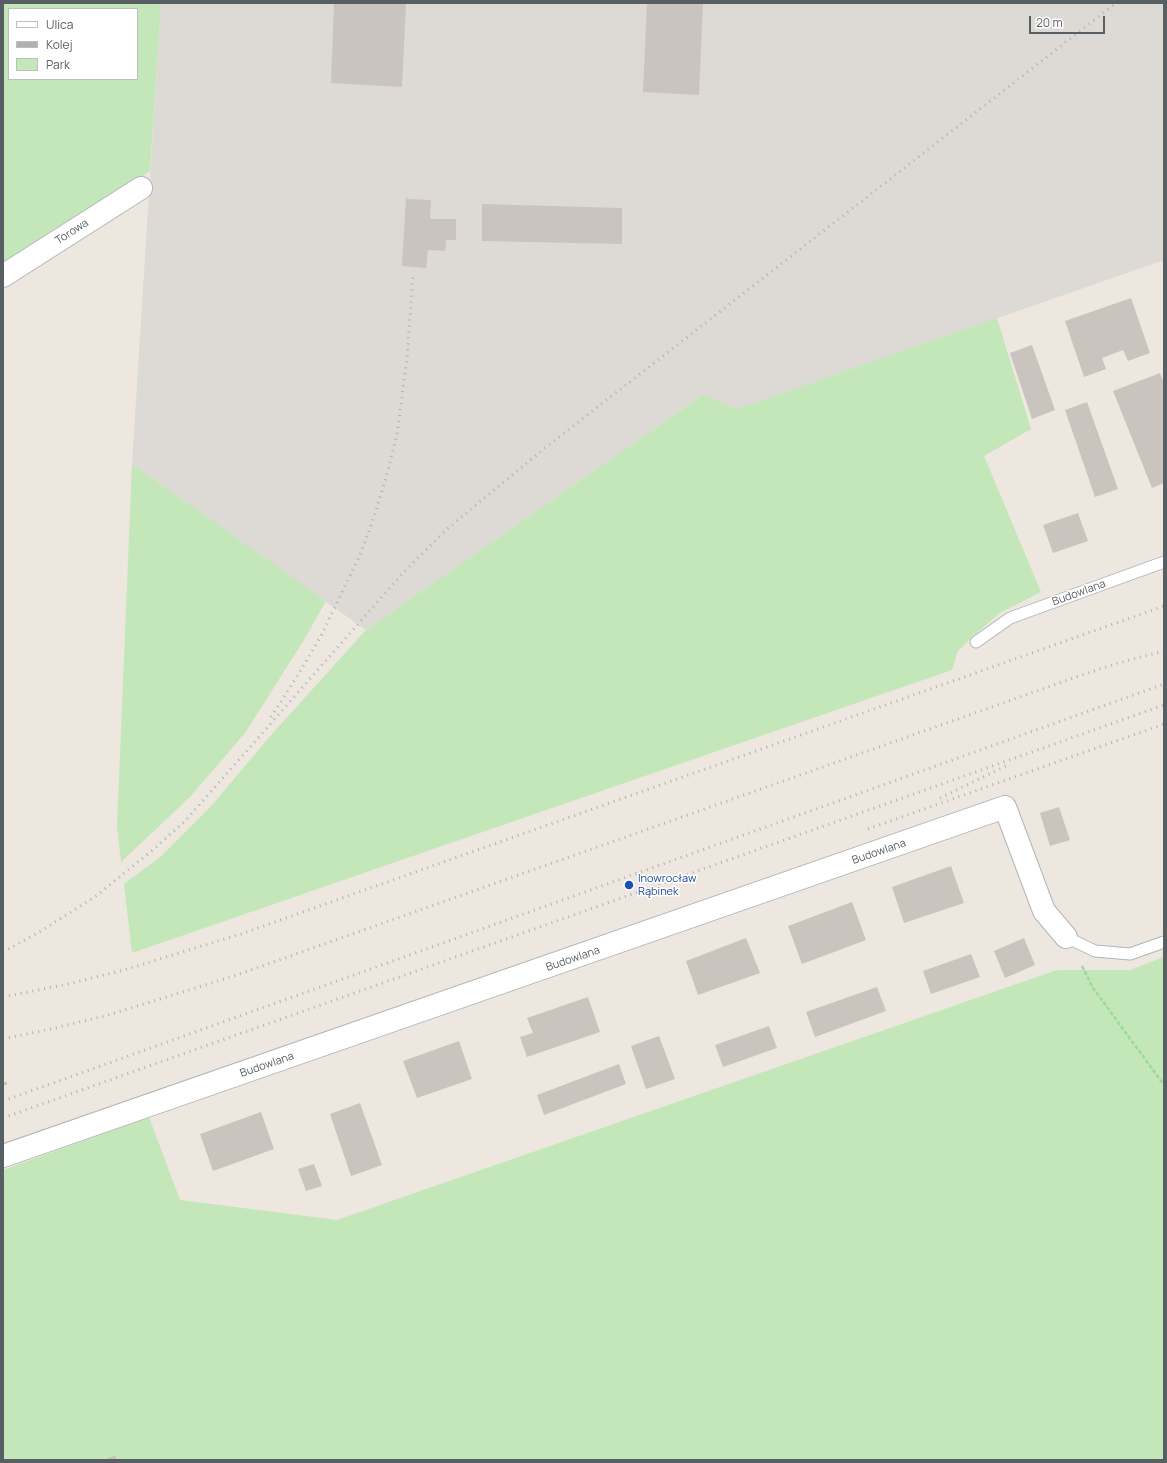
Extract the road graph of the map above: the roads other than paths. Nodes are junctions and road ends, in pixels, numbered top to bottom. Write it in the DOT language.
graph roads {
  1 [pos="140,188"];
  2 [pos="3,276"];
  3 [pos="1164,562"];
  4 [pos="976,642"];
  5 [pos="1066,938"];
  6 [pos="1164,942"];
  7 [pos="3,1156"];
  1 -- 2 [label="street, Torowa"];
  3 -- 4 [label="lane, Budowlana"];
  5 -- 6 [label="lane"];
  5 -- 7 [label="street, Budowlana"];
}
